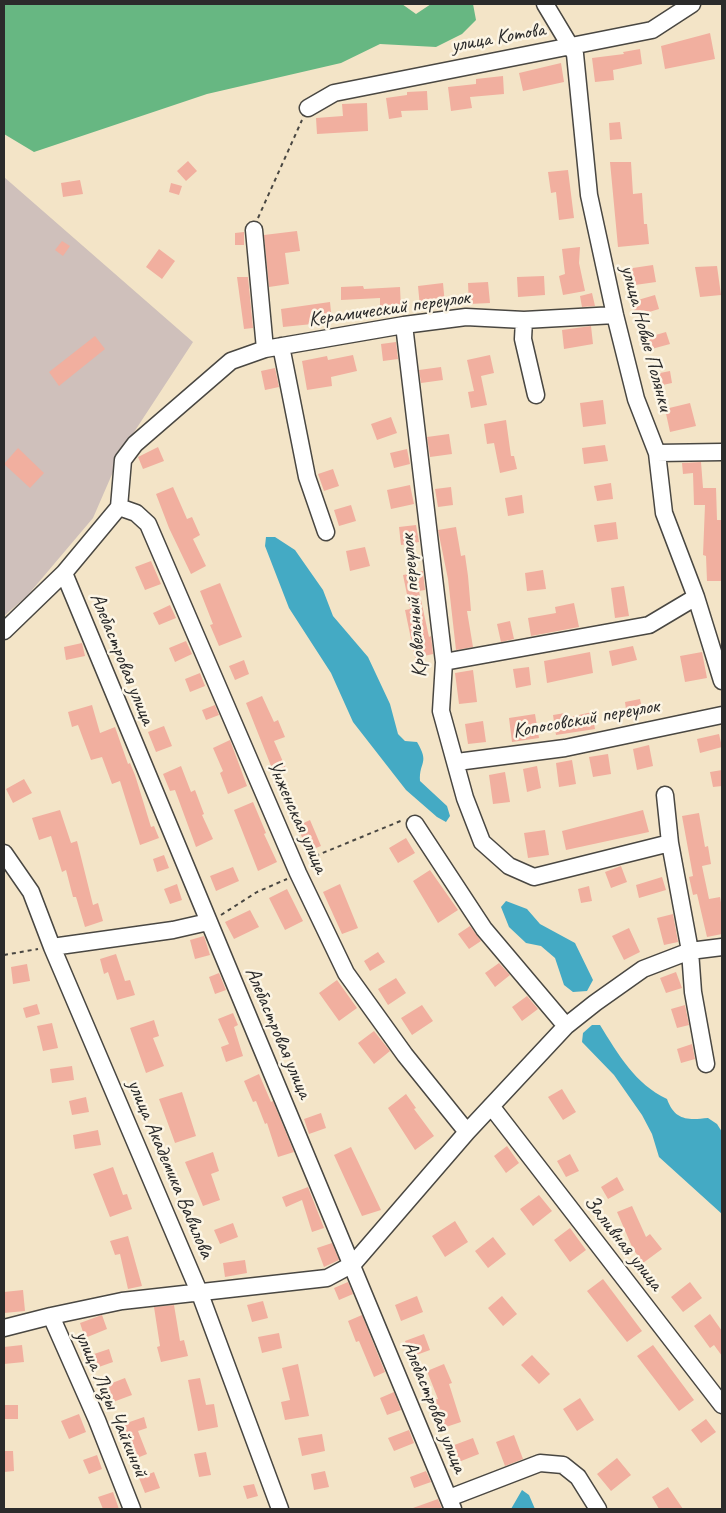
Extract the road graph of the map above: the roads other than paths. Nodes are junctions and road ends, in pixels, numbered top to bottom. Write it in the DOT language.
graph roads {
  1 [pos="545,4"];
  2 [pos="692,4"];
  3 [pos="570,46"];
  4 [pos="308,108"];
  5 [pos="254,230"];
  6 [pos="615,315"];
  7 [pos="524,320"];
  8 [pos="404,325"];
  9 [pos="281,346"];
  10 [pos="265,349"];
  11 [pos="536,395"];
  12 [pos="722,452"];
  13 [pos="657,453"];
  14 [pos="119,507"];
  15 [pos="326,532"];
  16 [pos="64,573"];
  17 [pos="696,597"];
  18 [pos="4,631"];
  19 [pos="444,662"];
  20 [pos="722,681"];
  21 [pos="722,715"];
  22 [pos="457,762"];
  23 [pos="666,795"];
  24 [pos="415,824"];
  25 [pos="670,843"];
  26 [pos="4,853"];
  27 [pos="208,922"];
  28 [pos="52,947"];
  29 [pos="722,947"];
  30 [pos="690,951"];
  31 [pos="566,1026"];
  32 [pos="706,1064"];
  33 [pos="491,1106"];
  34 [pos="467,1132"];
  35 [pos="353,1264"];
  36 [pos="200,1294"];
  37 [pos="51,1316"];
  38 [pos="4,1328"];
  39 [pos="722,1405"];
  40 [pos="451,1503"];
  41 [pos="132,1509"];
  42 [pos="280,1509"];
  43 [pos="598,1509"];
  1 -- 3 [label="street, улица Новые Полянки"];
  2 -- 3 [label="street, улица Котова"];
  3 -- 4 [label="street, улица Котова"];
  3 -- 6 [label="street, улица Новые Полянки"];
  5 -- 10 [label="street"];
  6 -- 7 [label="street, Керамический переулок"];
  6 -- 13 [label="street, улица Новые Полянки"];
  7 -- 8 [label="street, Керамический переулок"];
  7 -- 11 [label="street"];
  8 -- 9 [label="street, Керамический переулок"];
  8 -- 19 [label="street, Кровельный переулок"];
  9 -- 10 [label="street, Керамический переулок"];
  9 -- 15 [label="street"];
  10 -- 14 [label="street, Керамический переулок"];
  12 -- 13 [label="street"];
  13 -- 17 [label="street, улица Новые Полянки"];
  14 -- 16 [label="street"];
  14 -- 34 [label="street, Унженская улица"];
  16 -- 18 [label="street"];
  16 -- 27 [label="street, Алебастровая улица"];
  17 -- 19 [label="street"];
  17 -- 20 [label="street, улица Новые Полянки"];
  19 -- 22 [label="street, Кровельный переулок"];
  21 -- 22 [label="street, Копосовский переулок"];
  22 -- 25 [label="street, Кровельный переулок"];
  23 -- 25 [label="street"];
  24 -- 31 [label="street"];
  25 -- 30 [label="street"];
  26 -- 28 [label="street, улица Академика Вавилова"];
  27 -- 28 [label="street"];
  27 -- 35 [label="street, Алебастровая улица"];
  28 -- 36 [label="street, улица Академика Вавилова"];
  29 -- 30 [label="street"];
  30 -- 31 [label="street"];
  30 -- 32 [label="street"];
  31 -- 33 [label="street"];
  33 -- 34 [label="street"];
  33 -- 39 [label="street, Заливная улица"];
  34 -- 35 [label="street"];
  35 -- 36 [label="street"];
  35 -- 40 [label="street, Алебастровая улица"];
  36 -- 37 [label="street"];
  36 -- 42 [label="street, улица Академика Вавилова"];
  37 -- 38 [label="street"];
  37 -- 41 [label="street, улица Лизы Чайкиной"];
  40 -- 43 [label="street"];
}
